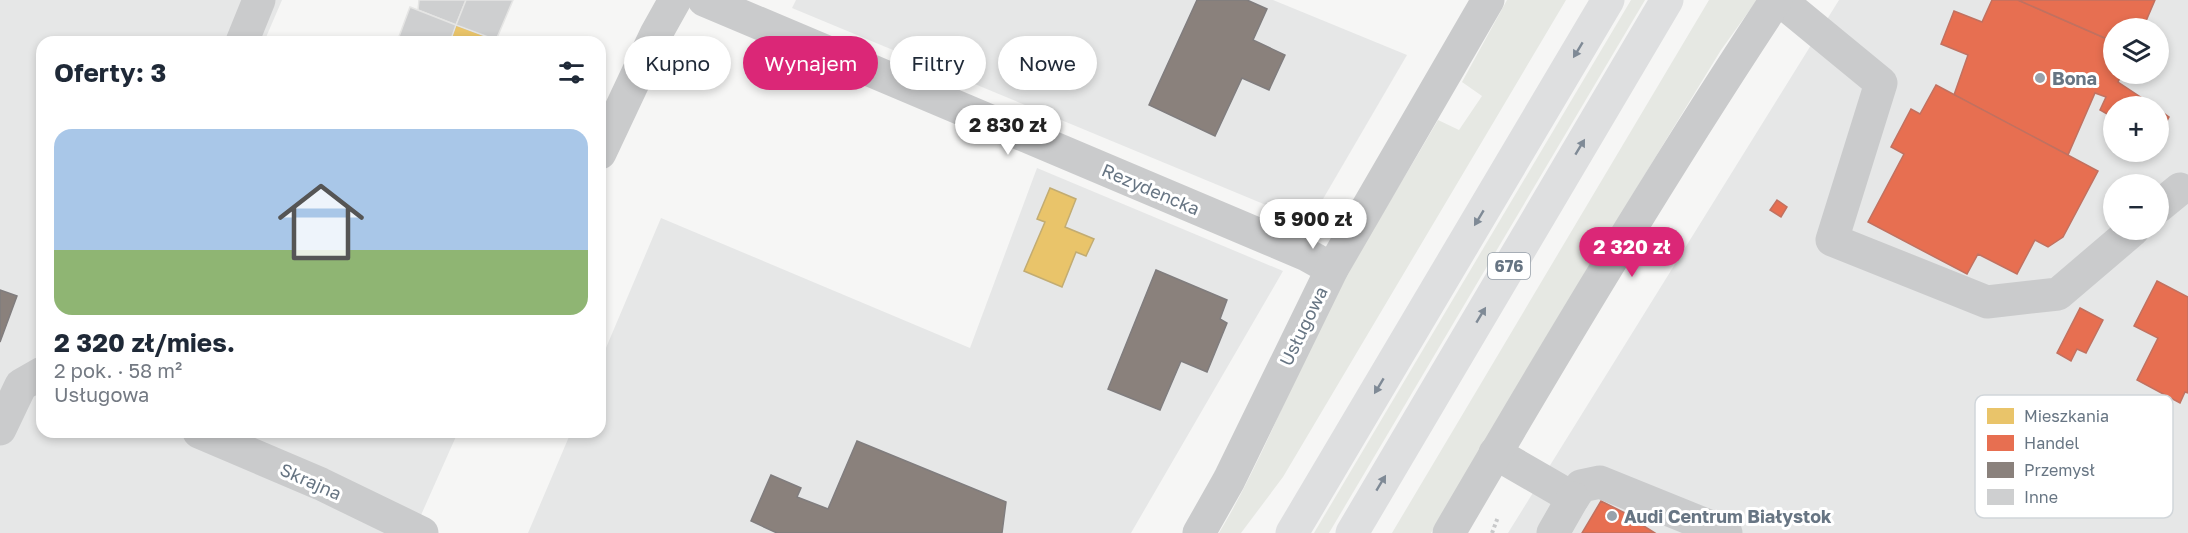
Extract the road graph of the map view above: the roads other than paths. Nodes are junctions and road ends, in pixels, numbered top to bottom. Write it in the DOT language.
graph roads {
  1 [pos="259,0"];
  2 [pos="675,0"];
  3 [pos="704,0"];
  4 [pos="1488,0"];
  5 [pos="1608,0"];
  6 [pos="1667,0"];
  7 [pos="1778,0"];
  8 [pos="244,36"];
  9 [pos="606,140"];
  10 [pos="2121,240"];
  11 [pos="1332,269"];
  12 [pos="36,376"];
  13 [pos="0,429"];
  14 [pos="213,438"];
  15 [pos="1495,453"];
  16 [pos="1322,481"];
  17 [pos="1573,498"];
  18 [pos="422,533"];
  19 [pos="1199,533"];
  20 [pos="1279,533"];
  21 [pos="1292,533"];
  22 [pos="1352,533"];
  23 [pos="1449,533"];
  24 [pos="1553,533"];
  25 [pos="1726,533"];
  1 -- 8 [label="street"];
  2 -- 9 [label="street"];
  3 -- 11 [label="street, Rezydencka"];
  4 -- 11 [label="street, Usługowa"];
  5 -- 16 [label="main road, 676, one-way"];
  22 -- 6 [label="main road, 676, one-way"];
  7 -- 10 [label="street"];
  7 -- 15 [label="street"];
  11 -- 19 [label="street, Usługowa"];
  12 -- 13 [label="street"];
  14 -- 18 [label="street, Skrajna"];
  15 -- 17 [label="street"];
  15 -- 23 [label="street"];
  16 -- 20 [label="main road"];
  16 -- 21 [label="main road, 676"];
  17 -- 24 [label="street"];
  17 -- 25 [label="street"];
}
